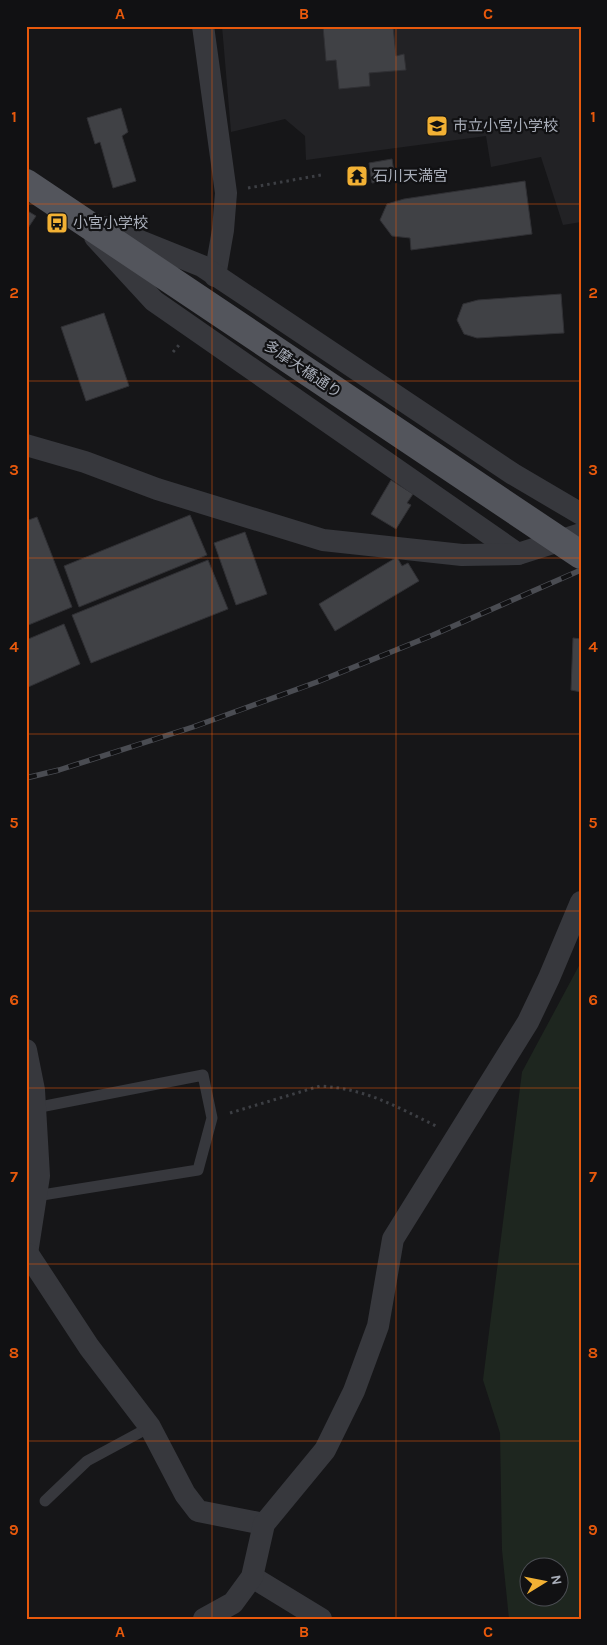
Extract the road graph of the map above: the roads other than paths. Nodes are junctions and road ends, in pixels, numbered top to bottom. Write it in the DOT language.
graph roads {
  1 [pos="203,26"];
  2 [pos="26,182"];
  3 [pos="74,215"];
  4 [pos="215,276"];
  5 [pos="26,445"];
  6 [pos="581,514"];
  7 [pos="581,534"];
  8 [pos="518,554"];
  9 [pos="581,555"];
  10 [pos="581,902"];
  11 [pos="26,1050"];
  12 [pos="35,1108"];
  13 [pos="36,1196"];
  14 [pos="27,1257"];
  15 [pos="150,1427"];
  16 [pos="45,1501"];
  17 [pos="264,1524"];
  18 [pos="252,1577"];
  19 [pos="204,1619"];
  20 [pos="321,1619"];
  1 -- 4 [label="street"];
  2 -- 3 [label="main road, 多摩大橋通り"];
  3 -- 4 [label="street"];
  3 -- 8 [label="street"];
  3 -- 9 [label="main road, 多摩大橋通り"];
  4 -- 6 [label="street"];
  5 -- 8 [label="street"];
  7 -- 8 [label="street"];
  10 -- 17 [label="street"];
  11 -- 12 [label="street"];
  12 -- 13 [label="street"];
  12 -- 13 [label="lane"];
  13 -- 14 [label="street"];
  14 -- 15 [label="street"];
  15 -- 16 [label="lane"];
  15 -- 17 [label="street"];
  17 -- 18 [label="street"];
  18 -- 19 [label="street"];
  18 -- 20 [label="street"];
}
